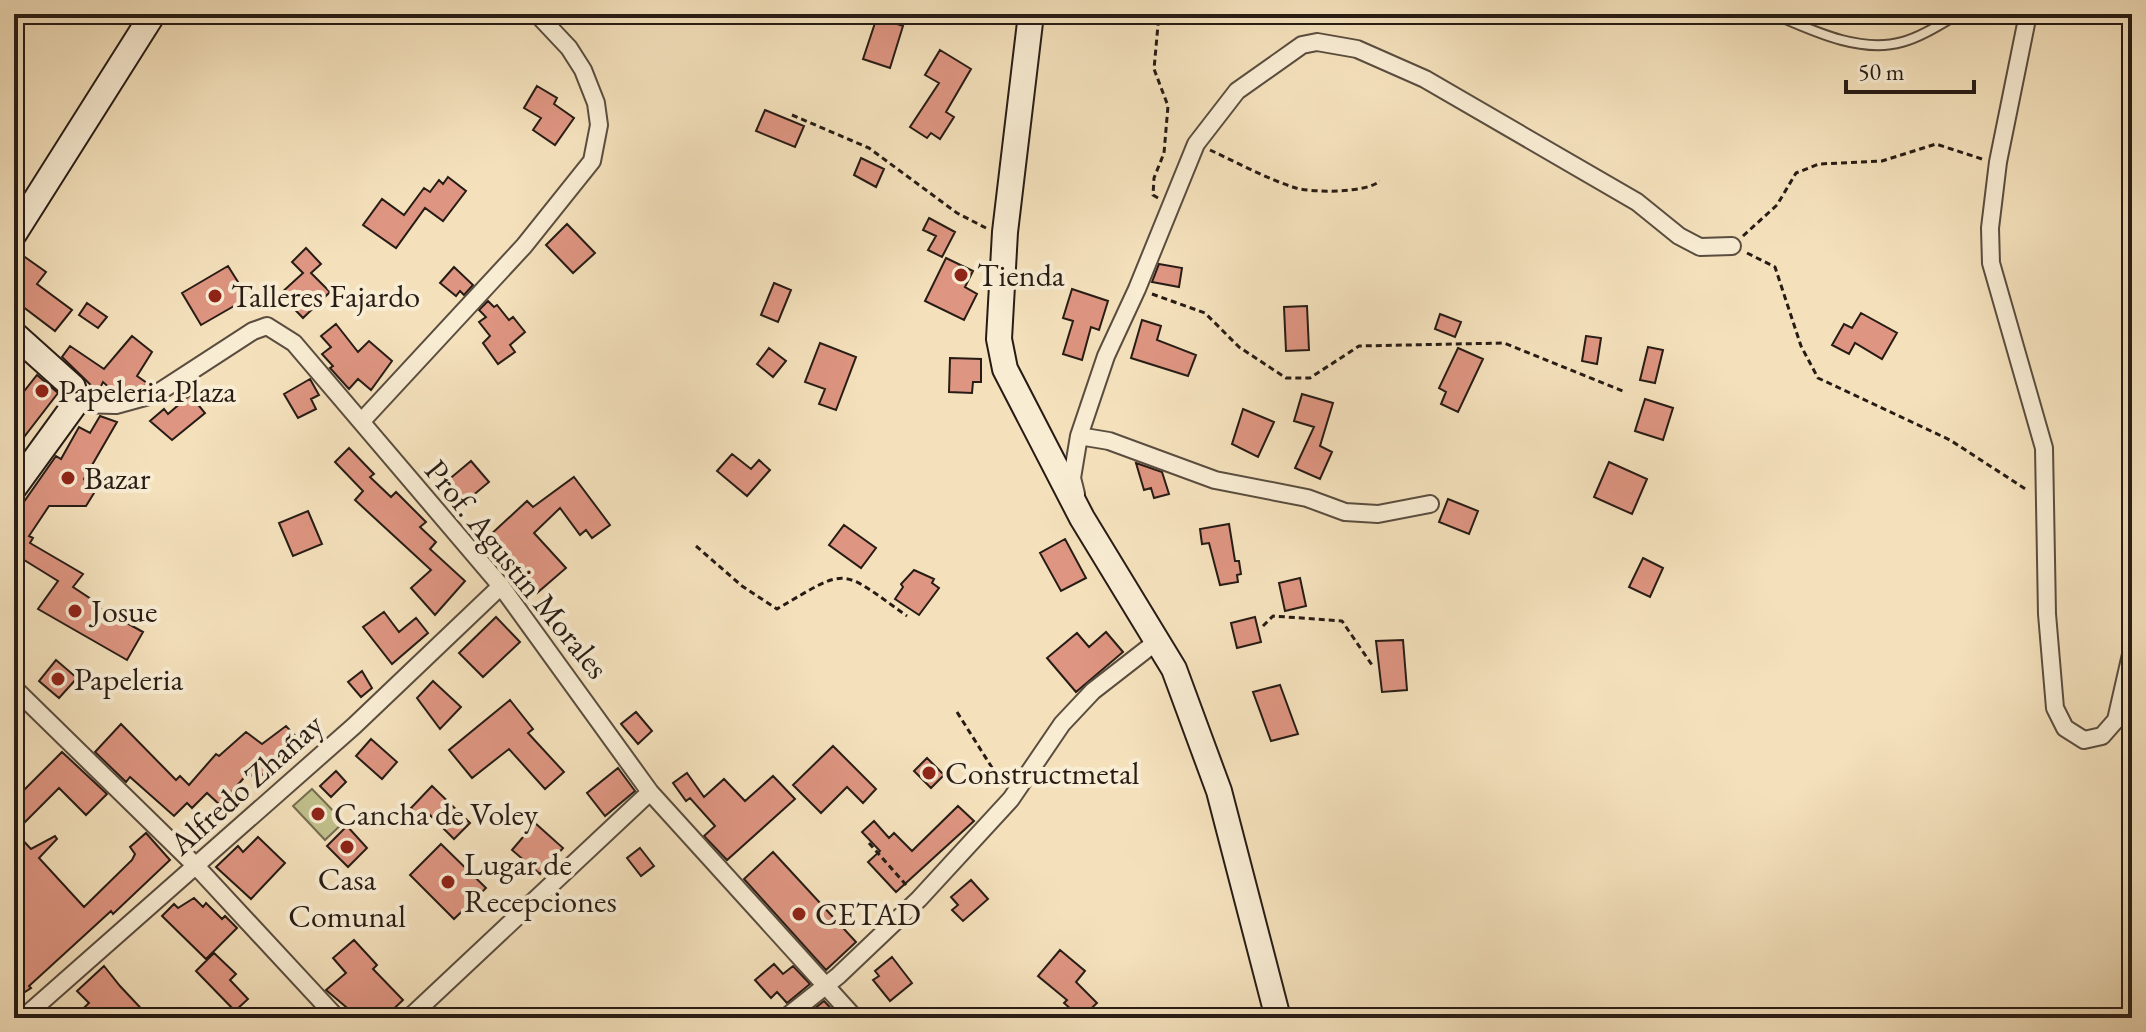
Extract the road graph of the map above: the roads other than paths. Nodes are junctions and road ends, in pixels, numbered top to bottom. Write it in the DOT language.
graph roads {
  1 [pos="153,14"];
  2 [pos="537,14"];
  3 [pos="1031,14"];
  4 [pos="1774,14"];
  5 [pos="1958,14"];
  6 [pos="2028,14"];
  7 [pos="14,234"];
  8 [pos="1732,246"];
  9 [pos="14,334"];
  10 [pos="75,404"];
  11 [pos="361,422"];
  12 [pos="1079,436"];
  13 [pos="14,488"];
  14 [pos="1430,504"];
  15 [pos="1082,518"];
  16 [pos="501,586"];
  17 [pos="1156,642"];
  18 [pos="2132,650"];
  19 [pos="14,688"];
  20 [pos="650,792"];
  21 [pos="196,866"];
  22 [pos="823,984"];
  23 [pos="23,1018"];
  24 [pos="337,1018"];
  25 [pos="409,1018"];
  26 [pos="785,1018"];
  27 [pos="855,1018"];
  28 [pos="1278,1018"];
  1 -- 7 [label="street"];
  2 -- 11 [label="street"];
  3 -- 15 [label="street"];
  4 -- 5 [label="lane"];
  6 -- 18 [label="street"];
  8 -- 12 [label="street"];
  9 -- 10 [label="street"];
  10 -- 11 [label="street, Prof. Agustin Morales"];
  10 -- 13 [label="street"];
  11 -- 16 [label="street, Prof. Agustin Morales"];
  12 -- 14 [label="street"];
  12 -- 15 [label="street"];
  15 -- 17 [label="street"];
  16 -- 20 [label="street, Prof. Agustin Morales"];
  16 -- 21 [label="street, Alfredo Zhañay"];
  17 -- 22 [label="street"];
  17 -- 28 [label="street"];
  19 -- 21 [label="street"];
  20 -- 22 [label="street, Prof. Agustin Morales"];
  20 -- 25 [label="street"];
  21 -- 23 [label="street, Alfredo Zhañay"];
  21 -- 24 [label="street"];
  22 -- 26 [label="street"];
  22 -- 27 [label="street, Prof. Agustin Morales"];
}
